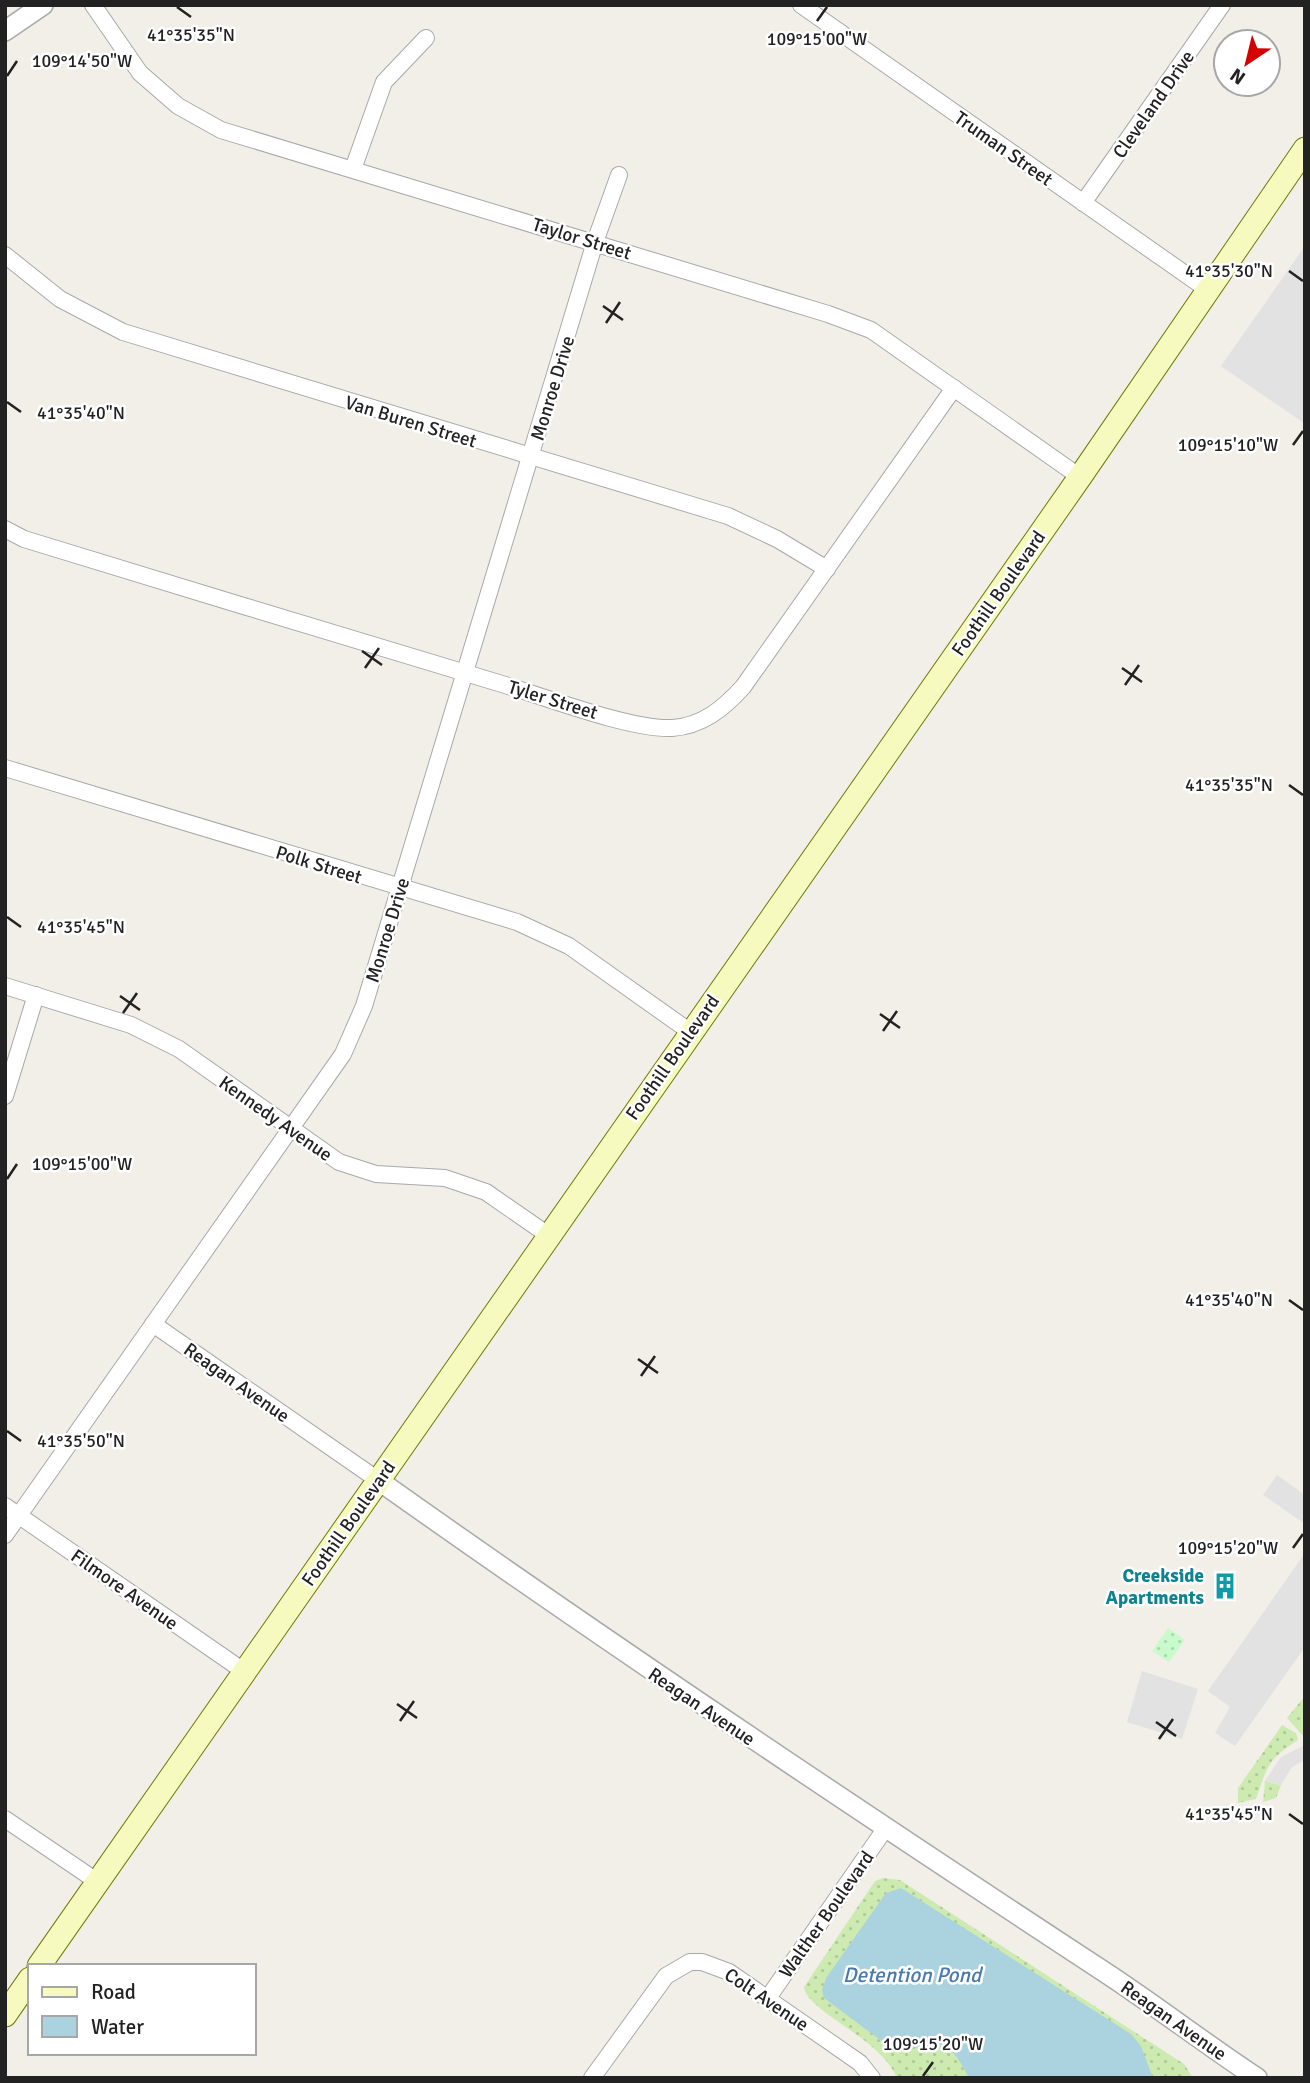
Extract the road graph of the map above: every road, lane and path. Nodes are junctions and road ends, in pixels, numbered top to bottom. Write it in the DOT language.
graph roads {
  1 [pos="43,5"];
  2 [pos="93,5"];
  3 [pos="801,5"];
  4 [pos="1222,5"];
  5 [pos="5,31"];
  6 [pos="426,38"];
  7 [pos="1305,149"];
  8 [pos="353,169"];
  9 [pos="620,175"];
  10 [pos="1083,203"];
  11 [pos="595,242"];
  12 [pos="5,255"];
  13 [pos="1208,290"];
  14 [pos="954,388"];
  15 [pos="531,457"];
  16 [pos="1080,477"];
  17 [pos="5,529"];
  18 [pos="827,569"];
  19 [pos="464,673"];
  20 [pos="5,768"];
  21 [pos="399,888"];
  22 [pos="5,986"];
  23 [pos="36,995"];
  24 [pos="689,1031"];
  25 [pos="5,1096"];
  26 [pos="292,1130"];
  27 [pos="548,1235"];
  28 [pos="153,1324"];
  29 [pos="378,1480"];
  30 [pos="12,1511"];
  31 [pos="5,1535"];
  32 [pos="245,1672"];
  33 [pos="5,1819"];
  34 [pos="885,1829"];
  35 [pos="97,1881"];
  36 [pos="40,1964"];
  37 [pos="28,1982"];
  38 [pos="768,1998"];
  39 [pos="5,2015"];
  40 [pos="1232,2071"];
  41 [pos="592,2078"];
  42 [pos="872,2078"];
  43 [pos="1256,2078"];
  1 -- 5 [label="street"];
  2 -- 8 [label="street, Taylor Street"];
  3 -- 10 [label="street, Truman Street"];
  4 -- 10 [label="street, Cleveland Drive"];
  6 -- 8 [label="street"];
  7 -- 13 [label="main road, Foothill Boulevard"];
  8 -- 11 [label="street, Taylor Street"];
  9 -- 11 [label="street, Monroe Drive"];
  10 -- 13 [label="street, Truman Street"];
  11 -- 14 [label="street, Taylor Street"];
  11 -- 15 [label="street, Monroe Drive"];
  12 -- 15 [label="street, Van Buren Street"];
  13 -- 16 [label="main road, Foothill Boulevard"];
  14 -- 16 [label="street, Taylor Street"];
  14 -- 18 [label="street, Tyler Street"];
  15 -- 18 [label="street, Van Buren Street"];
  15 -- 19 [label="street, Monroe Drive"];
  16 -- 24 [label="main road, Foothill Boulevard"];
  17 -- 19 [label="street, Tyler Street"];
  18 -- 19 [label="street, Tyler Street"];
  19 -- 21 [label="street, Monroe Drive"];
  20 -- 21 [label="street, Polk Street"];
  21 -- 24 [label="street, Polk Street"];
  21 -- 26 [label="street, Monroe Drive"];
  22 -- 23 [label="street, Kennedy Avenue"];
  23 -- 25 [label="street"];
  23 -- 26 [label="street, Kennedy Avenue"];
  24 -- 27 [label="main road, Foothill Boulevard"];
  26 -- 27 [label="street, Kennedy Avenue"];
  26 -- 28 [label="street, Monroe Drive"];
  27 -- 29 [label="main road, Foothill Boulevard"];
  28 -- 29 [label="street, Reagan Avenue"];
  28 -- 30 [label="street, Monroe Drive"];
  29 -- 32 [label="main road, Foothill Boulevard"];
  29 -- 34 [label="street, Reagan Avenue"];
  30 -- 31 [label="street, Monroe Drive"];
  30 -- 32 [label="street, Filmore Avenue"];
  32 -- 35 [label="main road, Foothill Boulevard"];
  33 -- 35 [label="street"];
  34 -- 38 [label="street, Walther Boulevard"];
  34 -- 40 [label="street, Reagan Avenue"];
  35 -- 36 [label="main road, Foothill Boulevard"];
  37 -- 39 [label="main road"];
  38 -- 41 [label="street, Colt Avenue"];
  38 -- 42 [label="street, Colt Avenue"];
  40 -- 43 [label="street, Reagan Avenue"];
}
